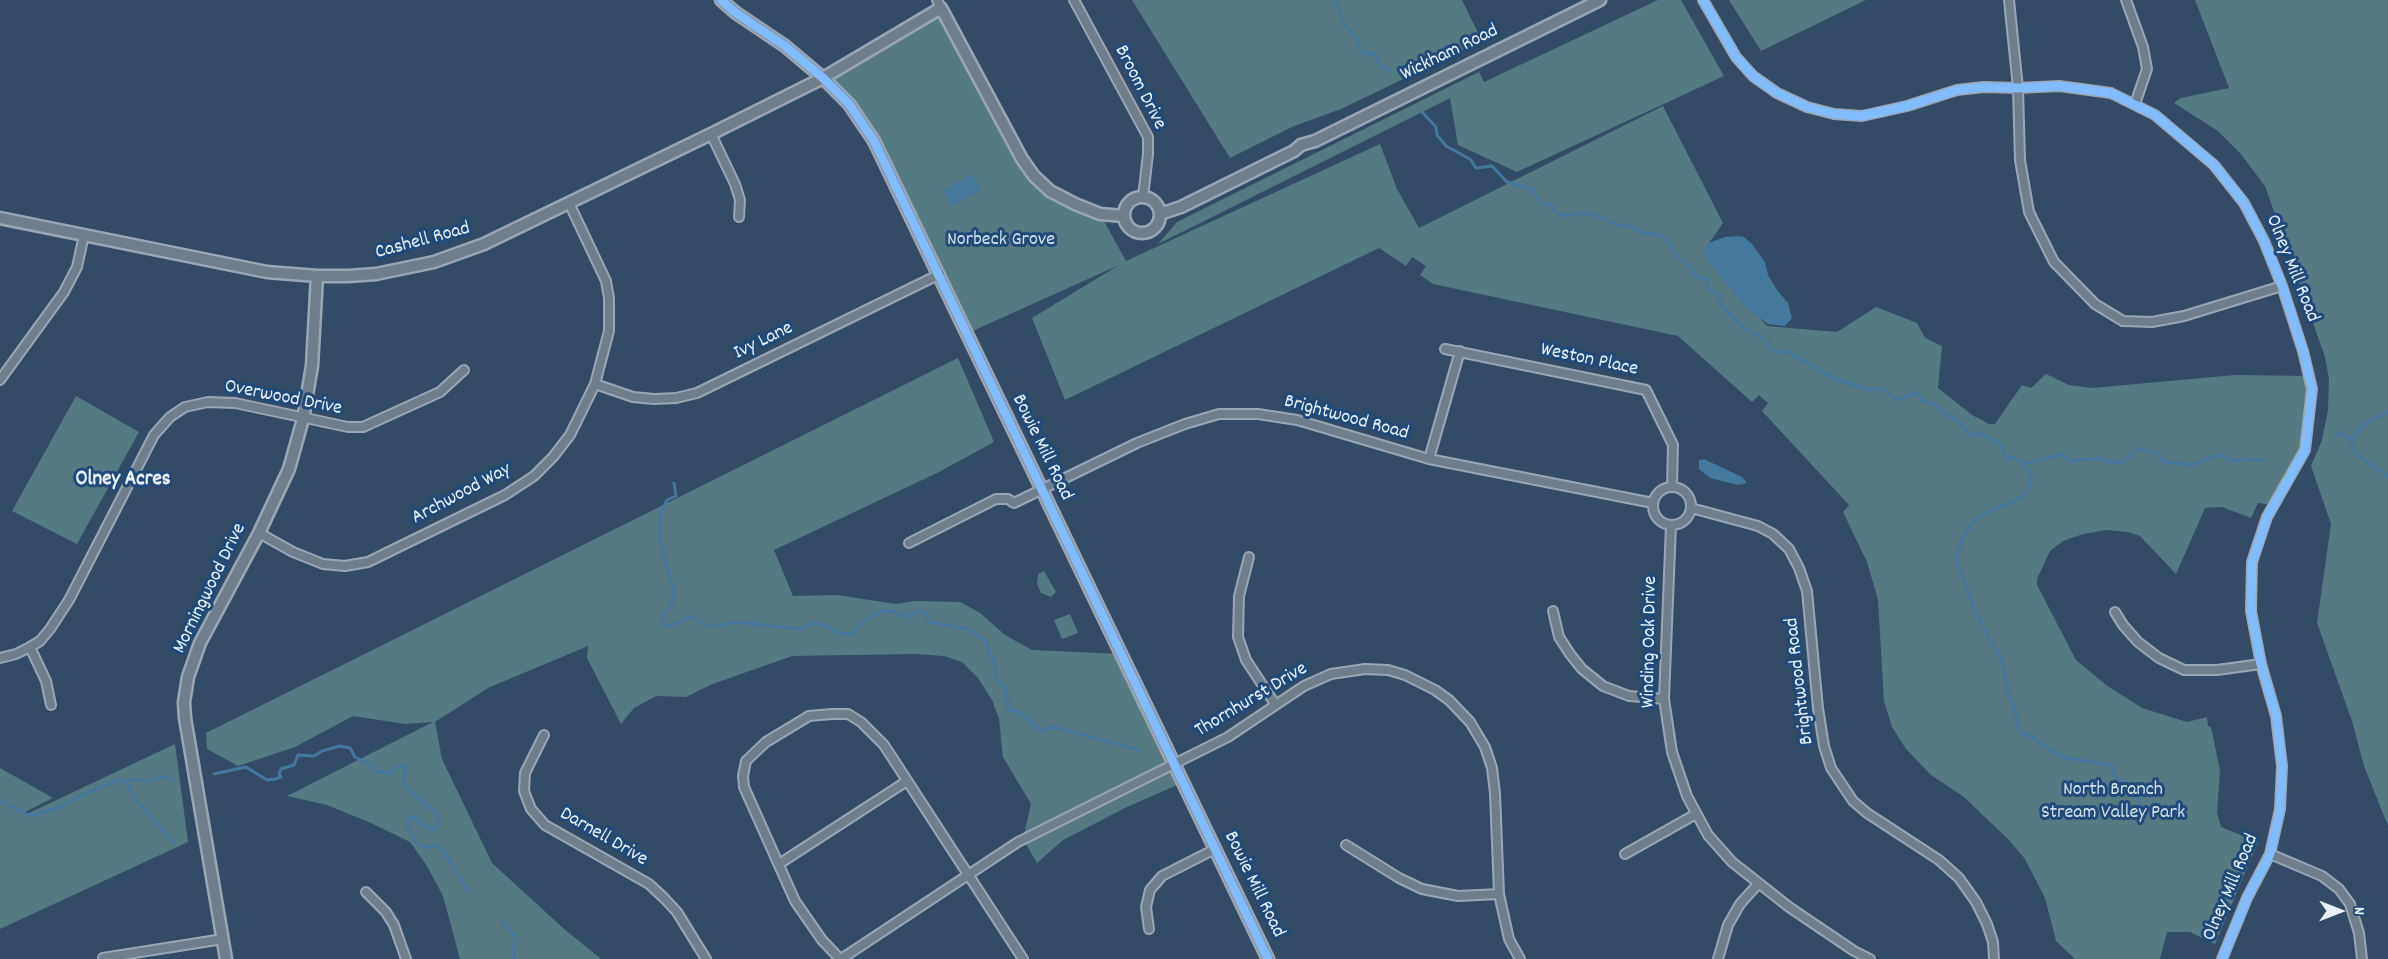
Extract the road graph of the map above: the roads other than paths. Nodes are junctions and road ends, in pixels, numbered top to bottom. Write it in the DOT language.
graph roads {
  1 [pos="721,0"];
  2 [pos="1074,0"];
  3 [pos="1600,0"];
  4 [pos="1703,0"];
  5 [pos="2009,0"];
  6 [pos="2126,0"];
  7 [pos="939,4"];
  8 [pos="919,21"];
  9 [pos="952,29"];
  10 [pos="823,78"];
  11 [pos="2018,88"];
  12 [pos="2135,104"];
  13 [pos="711,134"];
  14 [pos="1143,197"];
  15 [pos="569,203"];
  16 [pos="1160,214"];
  17 [pos="1123,216"];
  18 [pos="739,217"];
  19 [pos="0,218"];
  20 [pos="84,235"];
  21 [pos="940,274"];
  22 [pos="317,276"];
  23 [pos="2282,286"];
  24 [pos="1445,349"];
  25 [pos="1460,351"];
  26 [pos="464,370"];
  27 [pos="0,380"];
  28 [pos="595,384"];
  29 [pos="303,419"];
  30 [pos="1429,459"];
  31 [pos="1672,487"];
  32 [pos="1042,489"];
  33 [pos="1653,503"];
  34 [pos="1691,508"];
  35 [pos="1671,525"];
  36 [pos="259,533"];
  37 [pos="909,543"];
  38 [pos="1249,557"];
  39 [pos="1553,611"];
  40 [pos="2115,612"];
  41 [pos="30,647"];
  42 [pos="0,658"];
  43 [pos="2261,664"];
  44 [pos="1664,699"];
  45 [pos="1275,704"];
  46 [pos="51,705"];
  47 [pos="544,735"];
  48 [pos="1175,765"];
  49 [pos="907,781"];
  50 [pos="1695,814"];
  51 [pos="1346,845"];
  52 [pos="1215,849"];
  53 [pos="1625,854"];
  54 [pos="2271,854"];
  55 [pos="779,864"];
  56 [pos="967,874"];
  57 [pos="1758,884"];
  58 [pos="366,892"];
  59 [pos="1498,894"];
  60 [pos="1149,929"];
  61 [pos="223,939"];
  62 [pos="103,958"];
  63 [pos="226,959"];
  64 [pos="406,959"];
  65 [pos="706,959"];
  66 [pos="841,959"];
  67 [pos="1023,959"];
  68 [pos="1268,959"];
  69 [pos="1520,959"];
  70 [pos="1718,959"];
  71 [pos="1870,959"];
  72 [pos="1994,959"];
  73 [pos="2222,959"];
  74 [pos="2362,959"];
  1 -- 10 [label="street, Bowie Mill Road"];
  2 -- 14 [label="street, Broom Drive"];
  3 -- 16 [label="street, Wickham Road"];
  4 -- 11 [label="street, Olney Mill Road"];
  5 -- 11 [label="street"];
  6 -- 12 [label="street"];
  7 -- 8 [label="street, Cashell Road"];
  7 -- 9 [label="street"];
  8 -- 9 [label="street"];
  8 -- 10 [label="street, Cashell Road"];
  9 -- 17 [label="street"];
  10 -- 13 [label="street, Cashell Road"];
  10 -- 21 [label="street, Bowie Mill Road"];
  11 -- 12 [label="street, Olney Mill Road"];
  11 -- 23 [label="street"];
  12 -- 23 [label="street, Olney Mill Road"];
  13 -- 15 [label="street, Cashell Road"];
  13 -- 18 [label="street"];
  14 -- 16 [label="street"];
  14 -- 17 [label="street"];
  15 -- 22 [label="street, Cashell Road"];
  15 -- 28 [label="street, Archwood Way"];
  16 -- 17 [label="street"];
  19 -- 20 [label="street, Cashell Road"];
  20 -- 22 [label="street, Cashell Road"];
  20 -- 27 [label="street"];
  21 -- 28 [label="street, Ivy Lane"];
  21 -- 32 [label="street, Bowie Mill Road"];
  22 -- 29 [label="street, Morningwood Drive"];
  23 -- 43 [label="street, Olney Mill Road"];
  24 -- 25 [label="street, Weston Place"];
  25 -- 30 [label="street"];
  25 -- 31 [label="street, Weston Place"];
  26 -- 29 [label="street, Overwood Drive"];
  28 -- 36 [label="street, Archwood Way"];
  29 -- 36 [label="street, Morningwood Drive"];
  29 -- 41 [label="street, Overwood Drive"];
  30 -- 32 [label="street, Brightwood Road"];
  30 -- 33 [label="street, Brightwood Road"];
  31 -- 33 [label="street"];
  31 -- 34 [label="street"];
  32 -- 37 [label="street, Brightwood Road"];
  32 -- 48 [label="street, Bowie Mill Road"];
  33 -- 35 [label="street"];
  34 -- 35 [label="street"];
  34 -- 72 [label="street, Brightwood Road"];
  35 -- 44 [label="street, Winding Oak Drive"];
  36 -- 61 [label="street, Morningwood Drive"];
  38 -- 45 [label="street"];
  39 -- 44 [label="street"];
  40 -- 43 [label="street"];
  41 -- 42 [label="street, Overwood Drive"];
  41 -- 46 [label="street"];
  43 -- 54 [label="street, Olney Mill Road"];
  44 -- 50 [label="street, Winding Oak Drive"];
  45 -- 48 [label="street, Thornhurst Drive"];
  45 -- 59 [label="street, Thornhurst Drive"];
  47 -- 65 [label="street, Darnell Drive"];
  48 -- 52 [label="street, Bowie Mill Road"];
  48 -- 56 [label="street, Thornhurst Drive"];
  49 -- 55 [label="street"];
  49 -- 55 [label="street"];
  49 -- 56 [label="street"];
  50 -- 53 [label="street"];
  50 -- 57 [label="street, Winding Oak Drive"];
  51 -- 59 [label="street"];
  52 -- 60 [label="street"];
  52 -- 68 [label="street, Bowie Mill Road"];
  54 -- 73 [label="street, Olney Mill Road"];
  54 -- 74 [label="street"];
  55 -- 66 [label="street"];
  56 -- 66 [label="street, Thornhurst Drive"];
  56 -- 67 [label="street"];
  57 -- 70 [label="street"];
  57 -- 71 [label="street, Winding Oak Drive"];
  58 -- 64 [label="street"];
  59 -- 69 [label="street, Thornhurst Drive"];
  61 -- 62 [label="street"];
  61 -- 63 [label="street, Morningwood Drive"];
}
